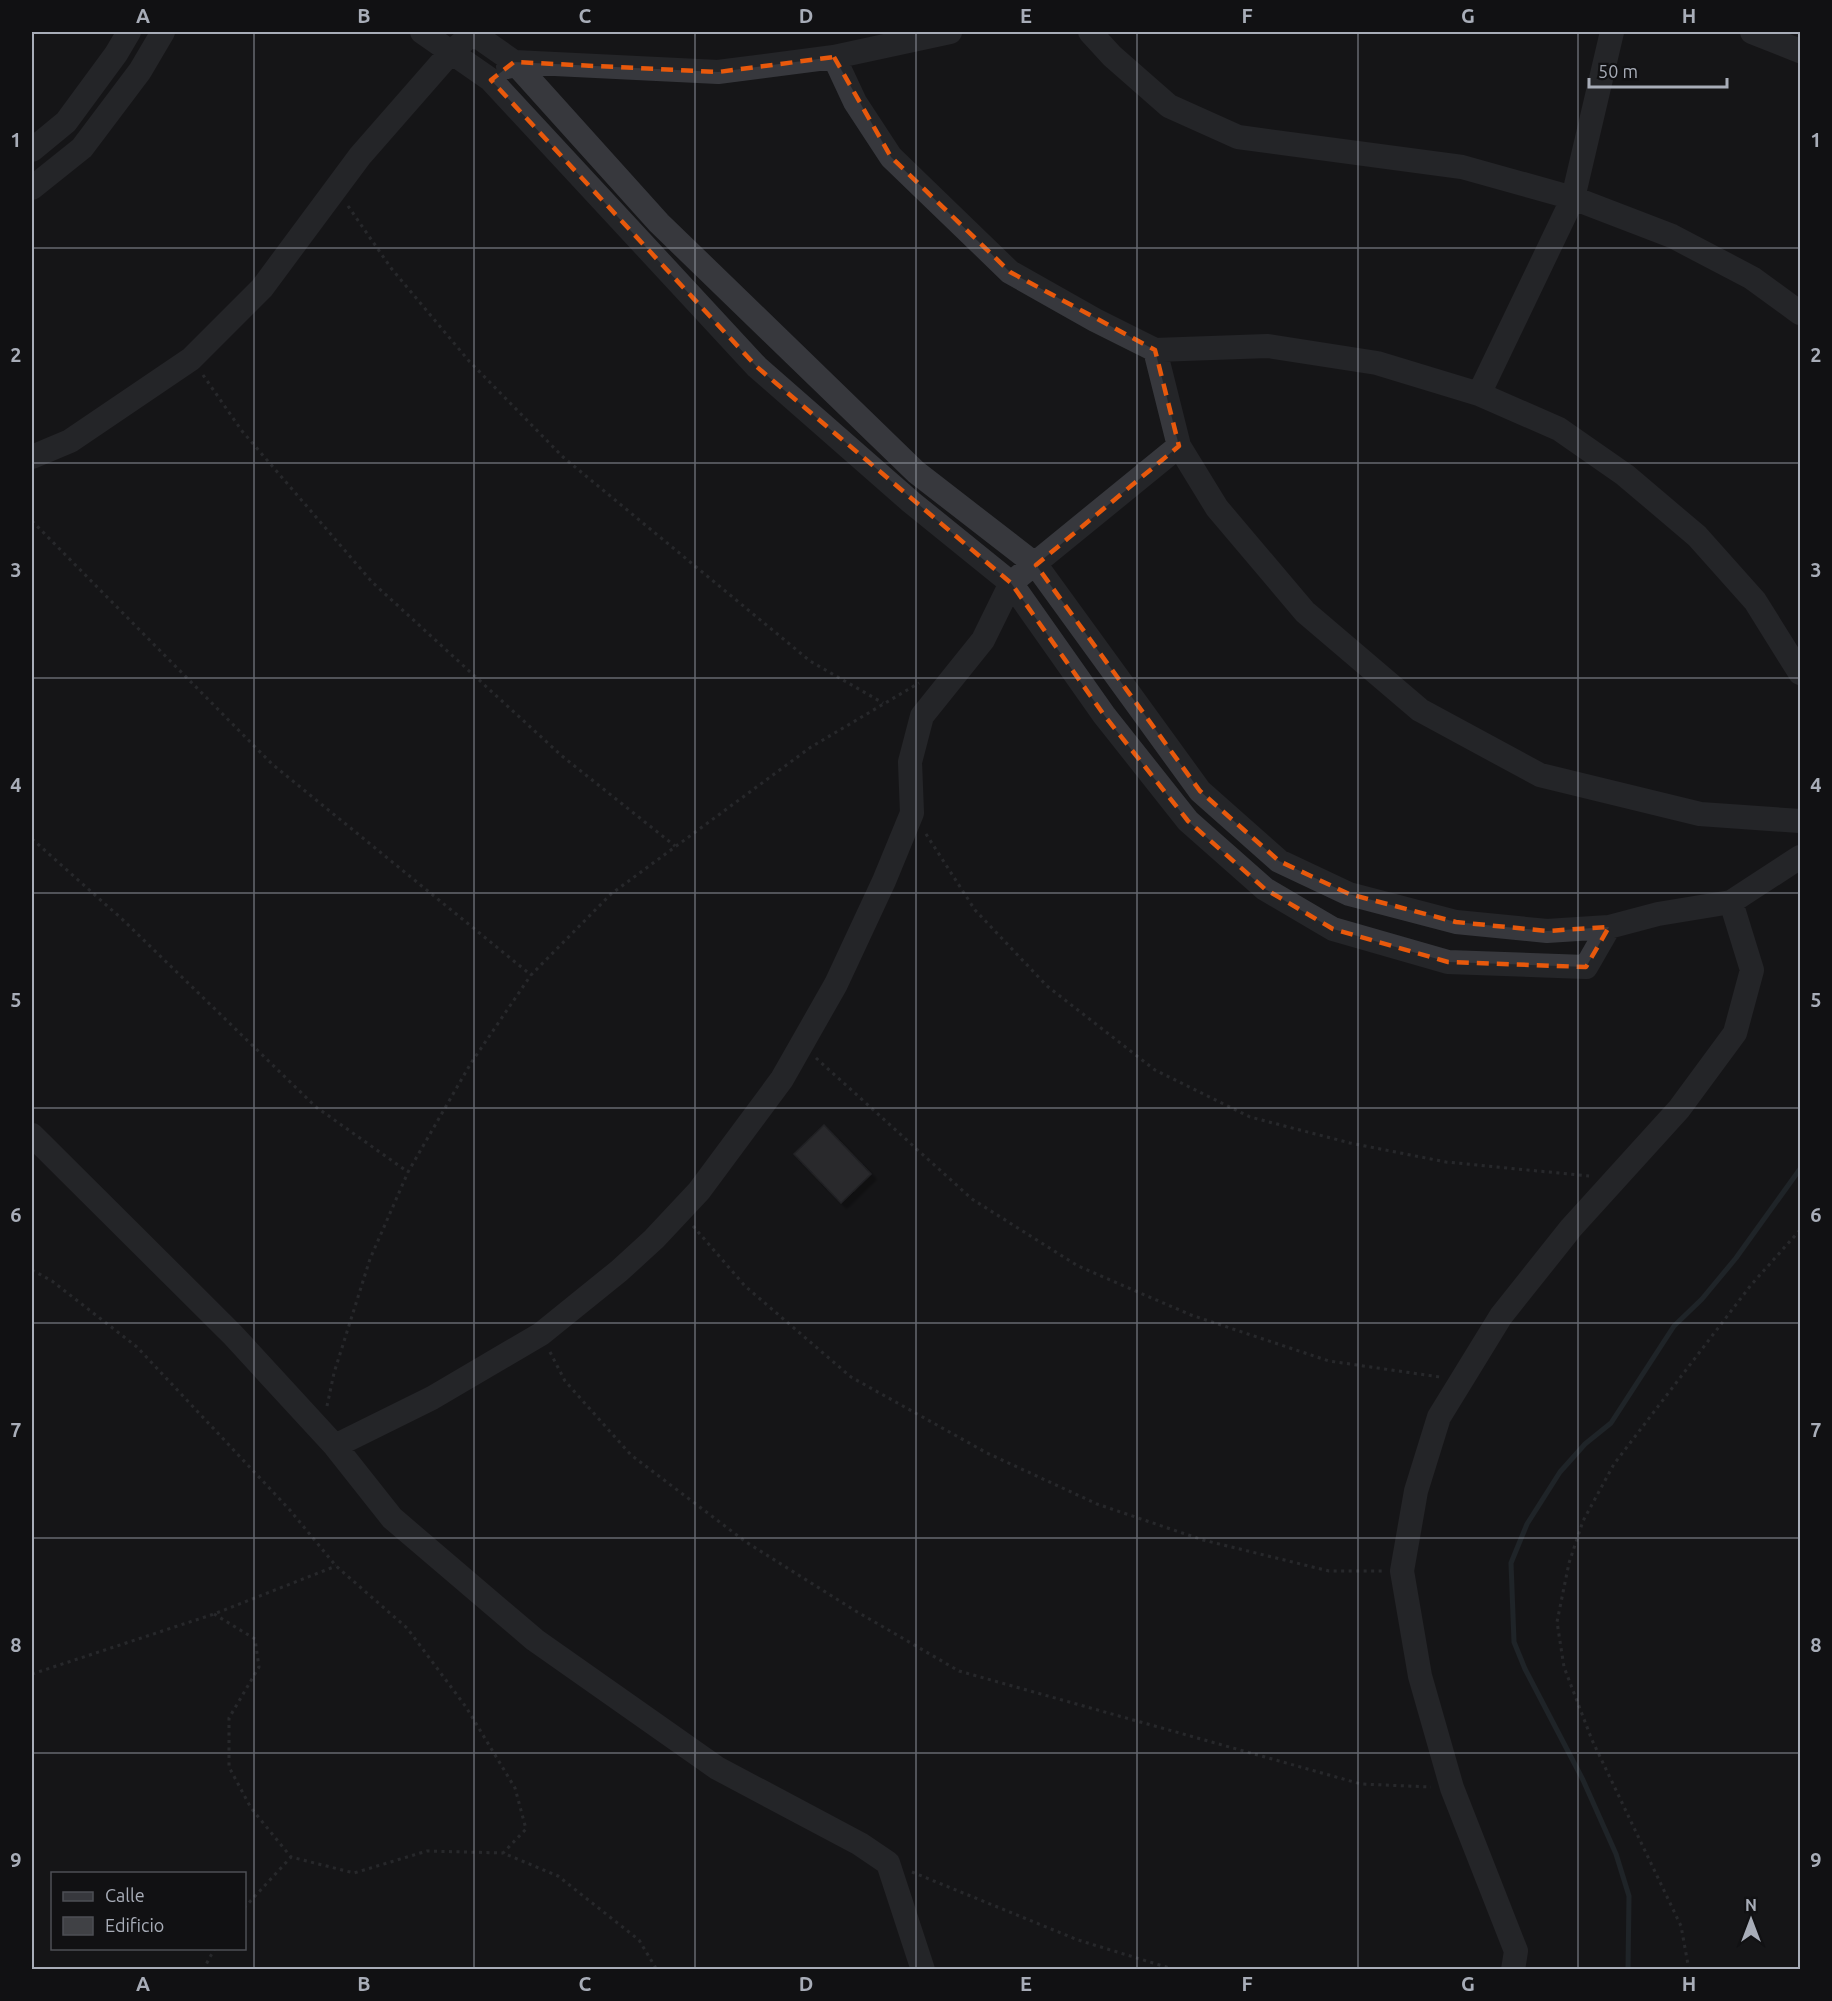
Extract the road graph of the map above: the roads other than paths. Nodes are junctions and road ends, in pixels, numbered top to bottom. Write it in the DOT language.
graph roads {
  1 [pos="129,32"];
  2 [pos="163,32"];
  3 [pos="422,32"];
  4 [pos="950,32"];
  5 [pos="1090,32"];
  6 [pos="1612,32"];
  7 [pos="1752,32"];
  8 [pos="472,33"];
  9 [pos="1800,51"];
  10 [pos="451,52"];
  11 [pos="834,57"];
  12 [pos="514,62"];
  13 [pos="490,80"];
  14 [pos="32,150"];
  15 [pos="32,188"];
  16 [pos="1573,198"];
  17 [pos="1800,313"];
  18 [pos="1155,350"];
  19 [pos="1479,394"];
  20 [pos="1179,446"];
  21 [pos="32,457"];
  22 [pos="1036,565"];
  23 [pos="1011,583"];
  24 [pos="1800,673"];
  25 [pos="1800,821"];
  26 [pos="1800,857"];
  27 [pos="1731,902"];
  28 [pos="1609,927"];
  29 [pos="32,1135"];
  30 [pos="328,1438"];
  31 [pos="923,1970"];
  32 [pos="1513,1970"];
  1 -- 14 [label="street"];
  2 -- 15 [label="street"];
  3 -- 10 [label="street"];
  4 -- 11 [label="street"];
  5 -- 16 [label="street"];
  6 -- 16 [label="street"];
  7 -- 9 [label="street"];
  8 -- 10 [label="street"];
  8 -- 12 [label="street"];
  10 -- 13 [label="street"];
  10 -- 21 [label="street"];
  11 -- 12 [label="street"];
  11 -- 18 [label="street"];
  12 -- 13 [label="street"];
  12 -- 22 [label="street"];
  13 -- 23 [label="street"];
  16 -- 17 [label="street"];
  16 -- 19 [label="street"];
  18 -- 19 [label="street"];
  18 -- 20 [label="street"];
  19 -- 24 [label="street"];
  20 -- 22 [label="street"];
  20 -- 25 [label="street"];
  22 -- 23 [label="street"];
  22 -- 28 [label="street"];
  23 -- 28 [label="street"];
  23 -- 30 [label="street"];
  26 -- 27 [label="street"];
  27 -- 28 [label="street"];
  27 -- 32 [label="street"];
  29 -- 30 [label="street"];
  30 -- 31 [label="street"];
}
